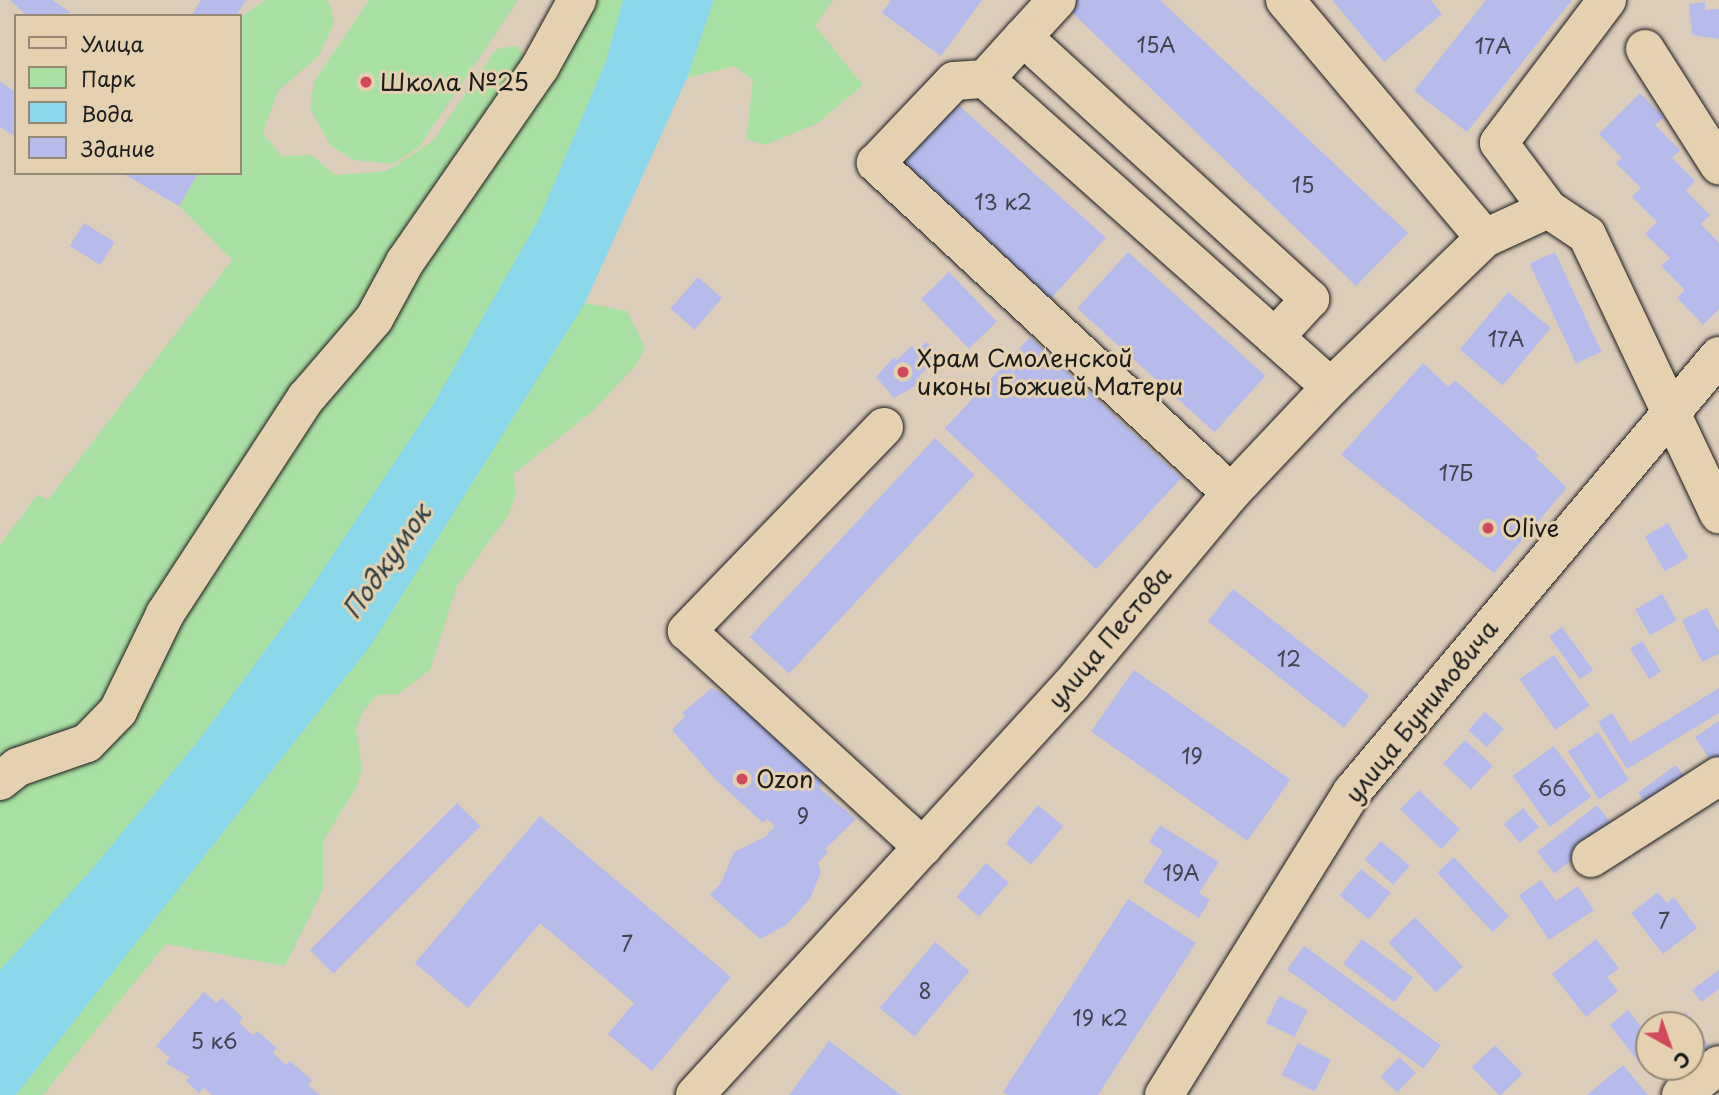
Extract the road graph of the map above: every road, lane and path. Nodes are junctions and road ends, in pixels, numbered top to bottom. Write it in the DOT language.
graph roads {
  1 [pos="577,0"];
  2 [pos="1057,0"];
  3 [pos="1285,0"];
  4 [pos="1607,0"];
  5 [pos="1023,37"];
  6 [pos="1645,49"];
  7 [pos="985,79"];
  8 [pos="1719,164"];
  9 [pos="1548,209"];
  10 [pos="1485,238"];
  11 [pos="1275,337"];
  12 [pos="1719,356"];
  13 [pos="1331,387"];
  14 [pos="1671,411"];
  15 [pos="884,427"];
  16 [pos="1231,493"];
  17 [pos="1719,514"];
  18 [pos="1719,776"];
  19 [pos="0,781"];
  20 [pos="923,847"];
  21 [pos="1591,858"];
  22 [pos="1719,1065"];
  23 [pos="695,1095"];
  24 [pos="1164,1095"];
  25 [pos="1681,1095"];
  1 -- 19 [label="street"];
  2 -- 5 [label="street"];
  3 -- 10 [label="street"];
  4 -- 9 [label="street"];
  5 -- 7 [label="street"];
  5 -- 11 [label="street"];
  6 -- 8 [label="street"];
  7 -- 11 [label="street"];
  7 -- 16 [label="street"];
  9 -- 10 [label="street, улица Пестова"];
  9 -- 14 [label="street"];
  10 -- 13 [label="street, улица Пестова"];
  11 -- 13 [label="street"];
  12 -- 14 [label="street, улица Бунимовича"];
  13 -- 16 [label="street, улица Пестова"];
  14 -- 17 [label="street"];
  14 -- 24 [label="street, улица Бунимовича"];
  15 -- 20 [label="street"];
  16 -- 20 [label="street, улица Пестова"];
  18 -- 21 [label="street"];
  20 -- 23 [label="street, улица Пестова"];
  22 -- 25 [label="street"];
}
